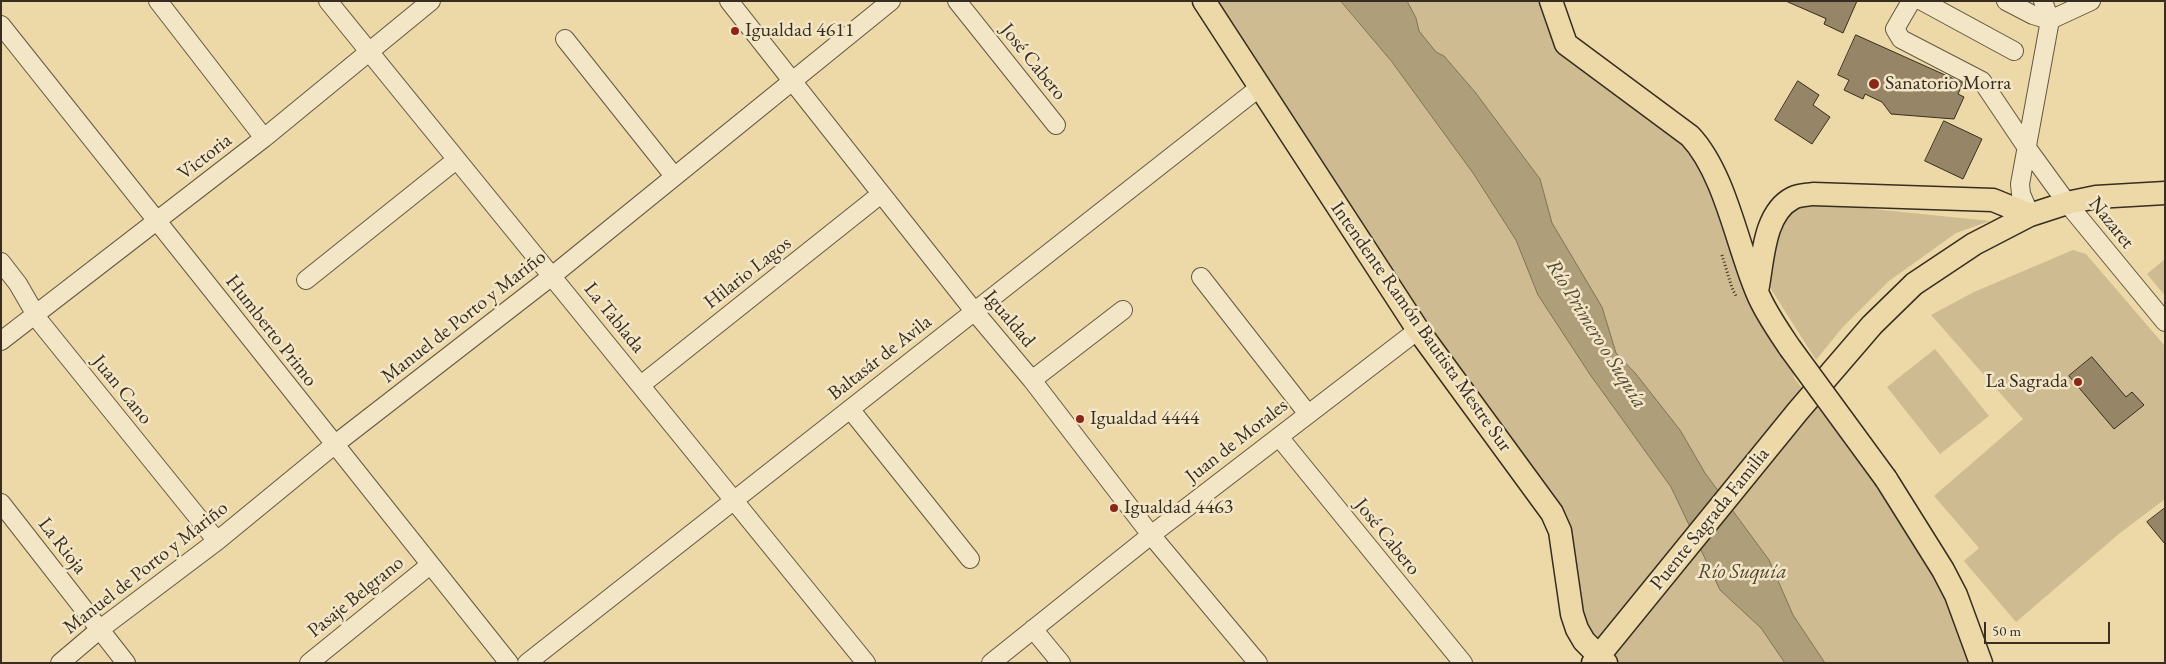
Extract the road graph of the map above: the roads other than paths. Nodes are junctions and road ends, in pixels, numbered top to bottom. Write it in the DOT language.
graph roads {
  1 [pos="158,1"];
  2 [pos="328,1"];
  3 [pos="431,1"];
  4 [pos="729,1"];
  5 [pos="891,1"];
  6 [pos="957,1"];
  7 [pos="1204,1"];
  8 [pos="1551,1"];
  9 [pos="1913,1"];
  10 [pos="1922,1"];
  11 [pos="2006,1"];
  12 [pos="2043,1"];
  13 [pos="2091,1"];
  14 [pos="2050,20"];
  15 [pos="1,25"];
  16 [pos="564,39"];
  17 [pos="2014,51"];
  18 [pos="369,52"];
  19 [pos="792,81"];
  20 [pos="1260,88"];
  21 [pos="1056,125"];
  22 [pos="264,138"];
  23 [pos="2027,148"];
  24 [pos="456,160"];
  25 [pos="674,176"];
  26 [pos="2165,193"];
  27 [pos="882,194"];
  28 [pos="2067,203"];
  29 [pos="2030,215"];
  30 [pos="158,221"];
  31 [pos="1,262"];
  32 [pos="552,276"];
  33 [pos="1201,278"];
  34 [pos="306,280"];
  35 [pos="1757,293"];
  36 [pos="1123,310"];
  37 [pos="974,311"];
  38 [pos="35,314"];
  39 [pos="2165,322"];
  40 [pos="1418,330"];
  41 [pos="1,341"];
  42 [pos="1032,380"];
  43 [pos="641,385"];
  44 [pos="850,409"];
  45 [pos="1308,414"];
  46 [pos="1279,437"];
  47 [pos="334,445"];
  48 [pos="735,500"];
  49 [pos="1,503"];
  50 [pos="1151,534"];
  51 [pos="217,541"];
  52 [pos="970,559"];
  53 [pos="430,564"];
  54 [pos="1033,629"];
  55 [pos="99,630"];
  56 [pos="1599,660"];
  57 [pos="60,663"];
  58 [pos="126,663"];
  59 [pos="309,663"];
  60 [pos="509,663"];
  61 [pos="527,663"];
  62 [pos="866,663"];
  63 [pos="991,663"];
  64 [pos="1061,663"];
  65 [pos="1258,663"];
  66 [pos="1463,663"];
  67 [pos="1981,663"];
  1 -- 22 [label="street"];
  2 -- 18 [label="street, La Tablada"];
  3 -- 18 [label="street, Victoria"];
  4 -- 19 [label="street, Igualdad"];
  5 -- 19 [label="street, Manuel de Porto y Mariño"];
  6 -- 21 [label="street, José Cabero"];
  7 -- 20 [label="main road, Intendente Ramón Bautista Mestre Sur"];
  8 -- 35 [label="main road"];
  9 -- 23 [label="street, Nazaret"];
  10 -- 17 [label="street"];
  11 -- 14 [label="street"];
  12 -- 14 [label="street"];
  13 -- 14 [label="street"];
  14 -- 23 [label="street"];
  15 -- 30 [label="street, Humberto Primo"];
  16 -- 25 [label="street"];
  18 -- 22 [label="street, Victoria"];
  18 -- 24 [label="street, La Tablada"];
  19 -- 25 [label="street, Manuel de Porto y Mariño"];
  19 -- 27 [label="street, Igualdad"];
  20 -- 37 [label="street, Baltasár de Avila"];
  20 -- 40 [label="main road, Intendente Ramón Bautista Mestre Sur"];
  22 -- 30 [label="street, Victoria"];
  23 -- 28 [label="street, Nazaret"];
  23 -- 29 [label="street"];
  24 -- 32 [label="street, La Tablada"];
  24 -- 34 [label="street"];
  25 -- 32 [label="street, Manuel de Porto y Mariño"];
  26 -- 28 [label="main road, Puente Sagrada Familia"];
  27 -- 37 [label="street, Igualdad"];
  27 -- 43 [label="street, Hilario Lagos"];
  28 -- 29 [label="main road, Puente Sagrada Familia"];
  28 -- 39 [label="street, Nazaret"];
  29 -- 35 [label="main road"];
  29 -- 56 [label="main road, Puente Sagrada Familia"];
  30 -- 38 [label="street, Victoria"];
  30 -- 47 [label="street, Humberto Primo"];
  31 -- 38 [label="street, Juan Cano"];
  32 -- 43 [label="street, La Tablada"];
  32 -- 47 [label="street, Manuel de Porto y Mariño"];
  33 -- 45 [label="street"];
  35 -- 67 [label="main road, bridge"];
  36 -- 42 [label="street"];
  37 -- 42 [label="street, Igualdad"];
  37 -- 44 [label="street, Baltasár de Avila"];
  38 -- 41 [label="street, Victoria"];
  38 -- 51 [label="street, Juan Cano"];
  40 -- 45 [label="street, Juan de Morales"];
  40 -- 56 [label="main road, Intendente Ramón Bautista Mestre Sur"];
  42 -- 50 [label="street, Igualdad"];
  43 -- 48 [label="street, La Tablada"];
  44 -- 48 [label="street, Baltasár de Avila"];
  44 -- 52 [label="street"];
  45 -- 46 [label="street, Juan de Morales"];
  46 -- 50 [label="street, Juan de Morales"];
  46 -- 66 [label="street, José Cabero"];
  47 -- 51 [label="street, Manuel de Porto y Mariño"];
  47 -- 53 [label="street, Humberto Primo"];
  48 -- 61 [label="street, Baltasár de Avila"];
  48 -- 62 [label="street, La Tablada"];
  49 -- 55 [label="street, La Rioja"];
  50 -- 54 [label="street, Juan de Morales"];
  50 -- 65 [label="street, Igualdad"];
  51 -- 55 [label="street, Manuel de Porto y Mariño"];
  53 -- 59 [label="street, Pasaje Belgrano"];
  53 -- 60 [label="street, Humberto Primo"];
  54 -- 63 [label="street, Juan de Morales"];
  54 -- 64 [label="street"];
  55 -- 57 [label="street, Manuel de Porto y Mariño"];
  55 -- 58 [label="street, La Rioja"];
}
